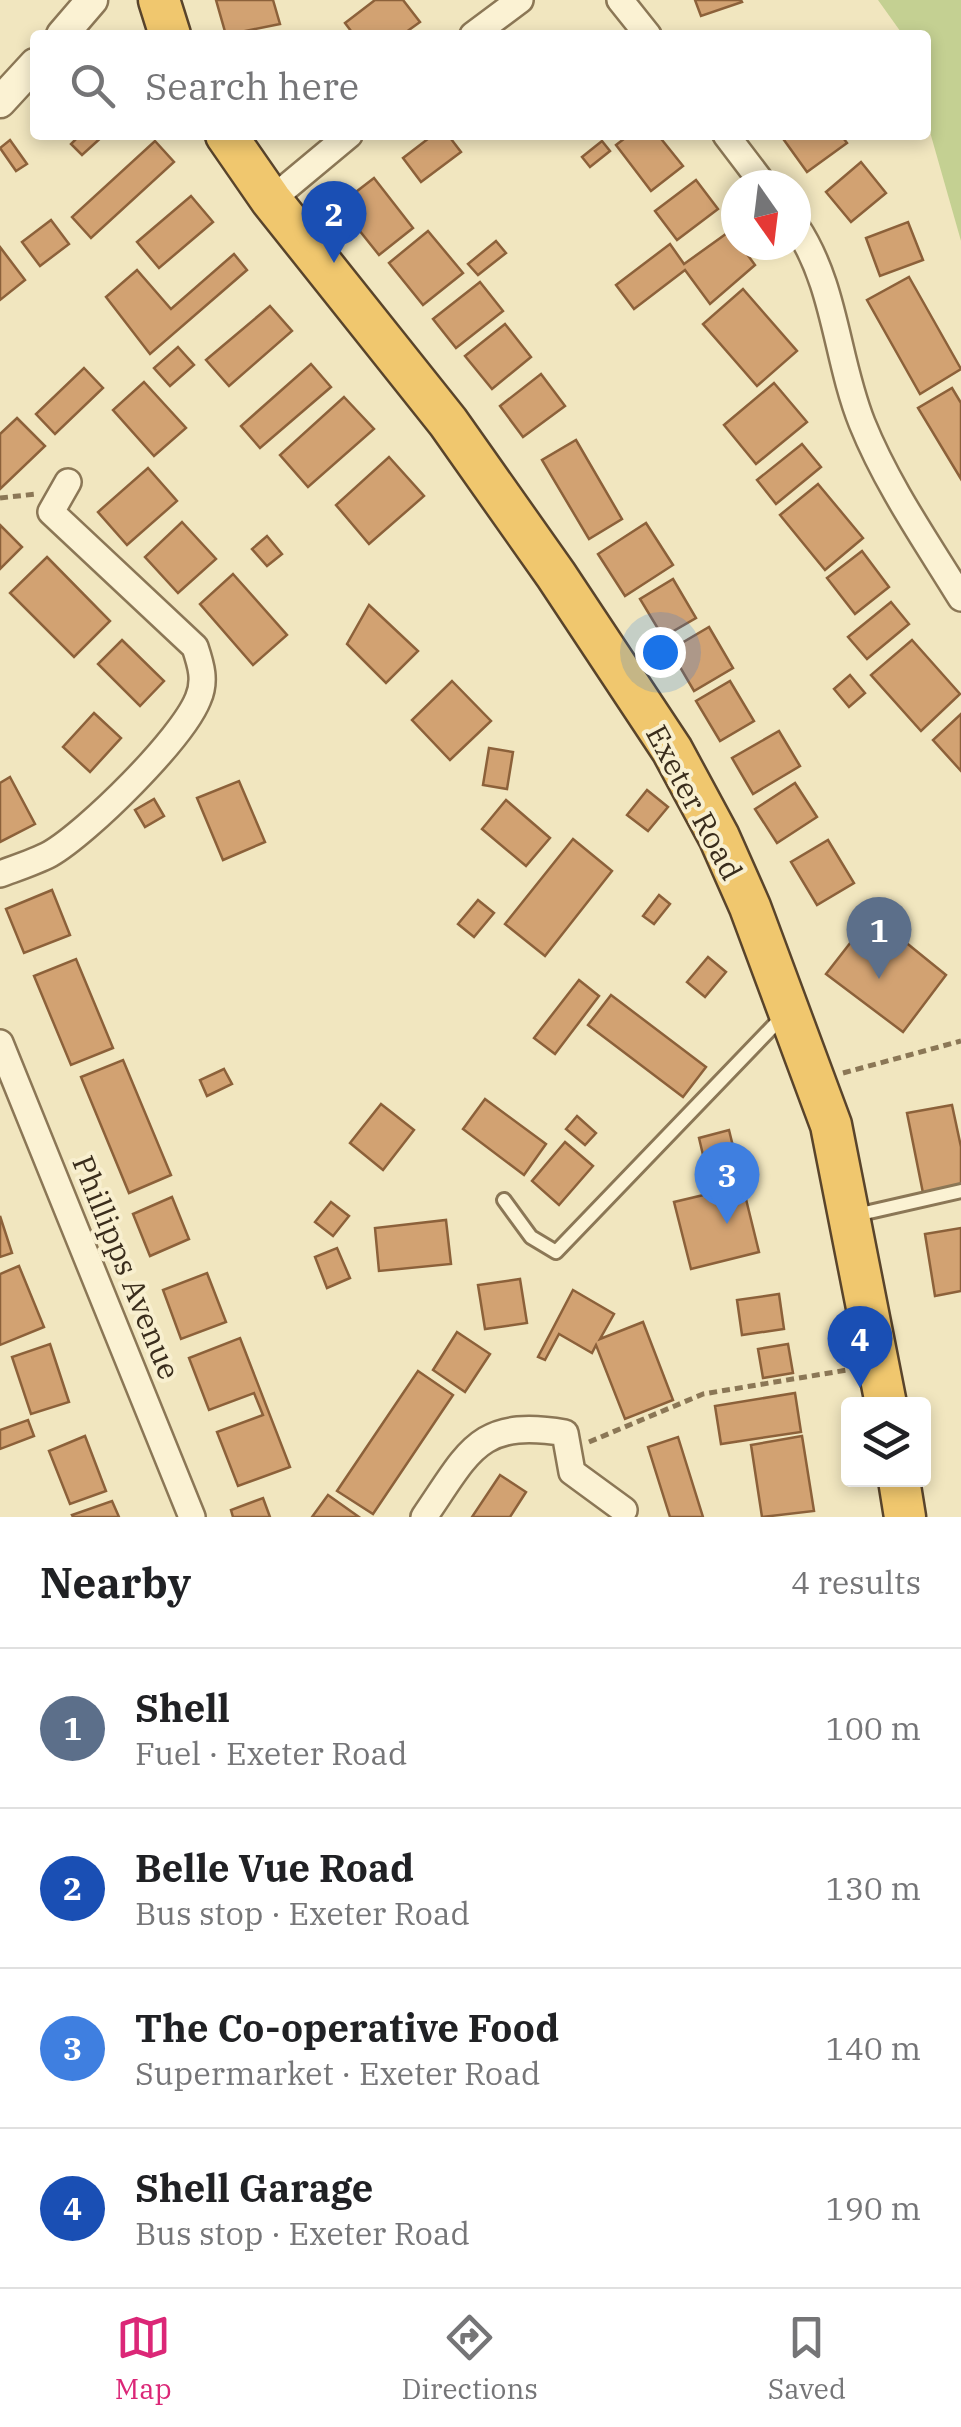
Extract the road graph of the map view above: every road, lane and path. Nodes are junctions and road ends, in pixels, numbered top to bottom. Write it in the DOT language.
graph roads {
  1 [pos="92,0"];
  2 [pos="160,0"];
  3 [pos="520,0"];
  4 [pos="620,0"];
  5 [pos="66,30"];
  6 [pos="169,30"];
  7 [pos="480,30"];
  8 [pos="644,30"];
  9 [pos="30,69"];
  10 [pos="0,102"];
  11 [pos="229,140"];
  12 [pos="343,140"];
  13 [pos="730,140"];
  14 [pos="753,170"];
  15 [pos="271,200"];
  16 [pos="811,255"];
  17 [pos="68,482"];
  18 [pos="961,598"];
  19 [pos="0,874"];
  20 [pos="788,1010"];
  21 [pos="961,1042"];
  22 [pos="0,1043"];
  23 [pos="816,1082"];
  24 [pos="961,1191"];
  25 [pos="504,1200"];
  26 [pos="852,1216"];
  27 [pos="879,1364"];
  28 [pos="885,1397"];
  29 [pos="568,1448"];
  30 [pos="900,1487"];
  31 [pos="624,1510"];
  32 [pos="192,1517"];
  33 [pos="424,1517"];
  34 [pos="906,1517"];
  1 -- 5 [label="street"];
  2 -- 6 [label="highway"];
  3 -- 7 [label="street"];
  4 -- 8 [label="street"];
  9 -- 10 [label="street"];
  11 -- 15 [label="highway, Exeter Road"];
  12 -- 15 [label="street"];
  13 -- 14 [label="street"];
  15 -- 20 [label="highway, Exeter Road"];
  16 -- 18 [label="street"];
  17 -- 19 [label="street"];
  20 -- 23 [label="highway, Exeter Road"];
  20 -- 25 [label="lane"];
  21 -- 23 [label="path"];
  22 -- 32 [label="street, Phillipps Avenue"];
  23 -- 26 [label="highway, Exeter Road"];
  24 -- 26 [label="lane"];
  26 -- 27 [label="highway, Exeter Road"];
  27 -- 28 [label="highway, Exeter Road"];
  27 -- 29 [label="path"];
  29 -- 31 [label="street"];
  29 -- 33 [label="street"];
  30 -- 34 [label="highway"];
}
